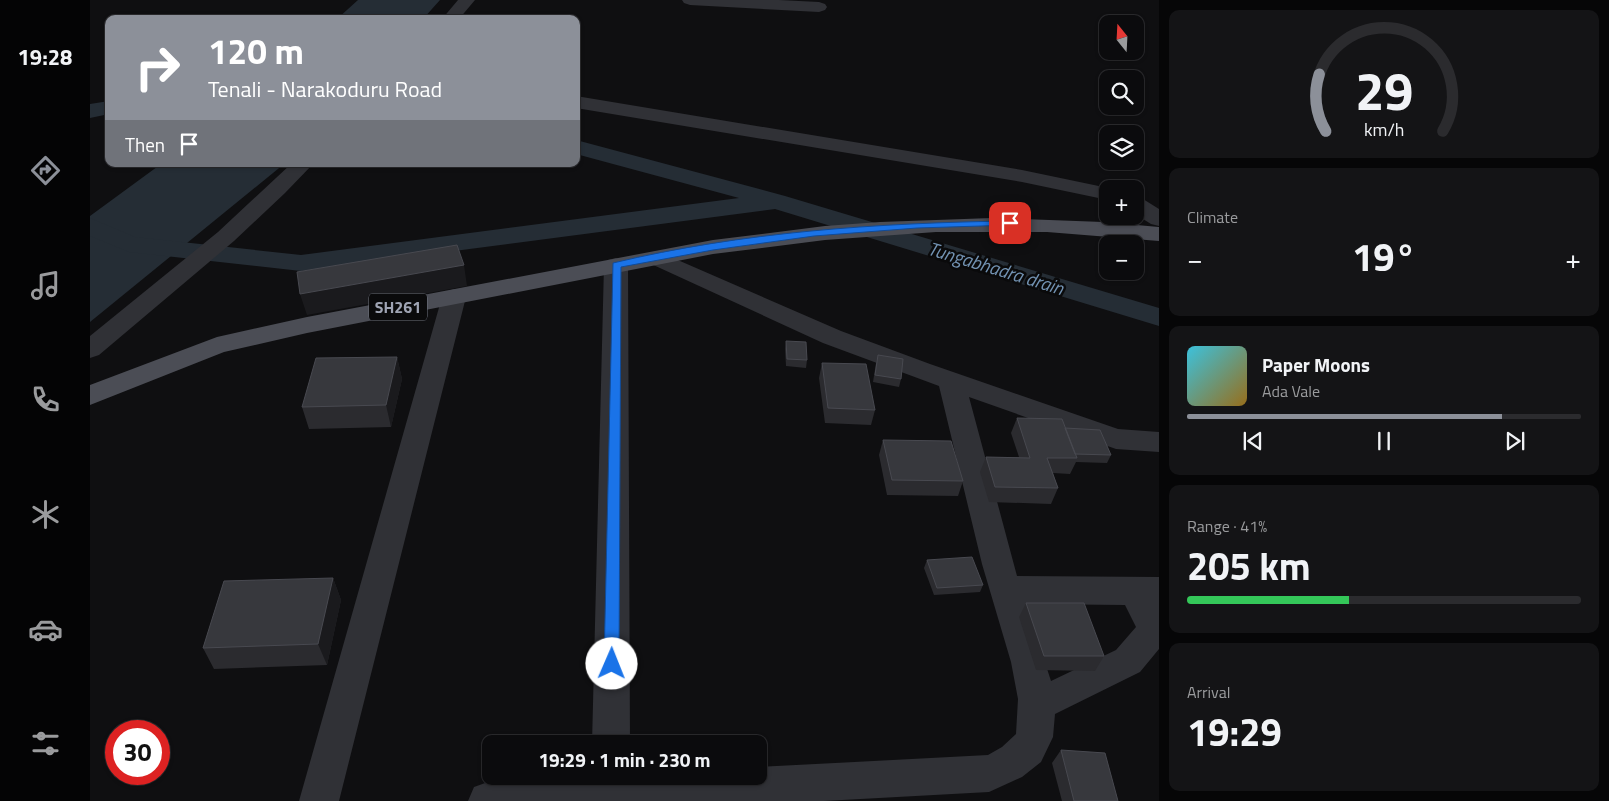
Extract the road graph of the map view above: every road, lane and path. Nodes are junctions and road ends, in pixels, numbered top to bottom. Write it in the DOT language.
graph roads {
  1 [pos="467,0"];
  2 [pos="690,0"];
  3 [pos="819,7"];
  4 [pos="454,15"];
  5 [pos="580,103"];
  6 [pos="300,167"];
  7 [pos="1099,192"];
  8 [pos="1144,210"];
  9 [pos="1159,219"];
  10 [pos="1159,234"];
  11 [pos="657,258"];
  12 [pos="616,265"];
  13 [pos="454,297"];
  14 [pos="90,350"];
  15 [pos="951,381"];
  16 [pos="90,396"];
  17 [pos="1159,442"];
  18 [pos="1005,590"];
  19 [pos="1147,591"];
  20 [pos="1037,705"];
  21 [pos="611,735"];
  22 [pos="610,786"];
  23 [pos="319,801"];
  24 [pos="488,801"];
  1 -- 4 [label="street"];
  2 -- 3 [label="street"];
  5 -- 7 [label="street"];
  6 -- 14 [label="street"];
  8 -- 9 [label="street"];
  10 -- 11 [label="main road, SH261"];
  11 -- 12 [label="main road, SH261"];
  11 -- 15 [label="street"];
  12 -- 13 [label="main road, SH261"];
  12 -- 21 [label="street"];
  13 -- 16 [label="main road, SH261"];
  13 -- 23 [label="street"];
  15 -- 17 [label="street"];
  15 -- 18 [label="street"];
  18 -- 19 [label="street"];
  18 -- 20 [label="street"];
  19 -- 20 [label="street"];
  20 -- 22 [label="street"];
  22 -- 24 [label="street"];
}
